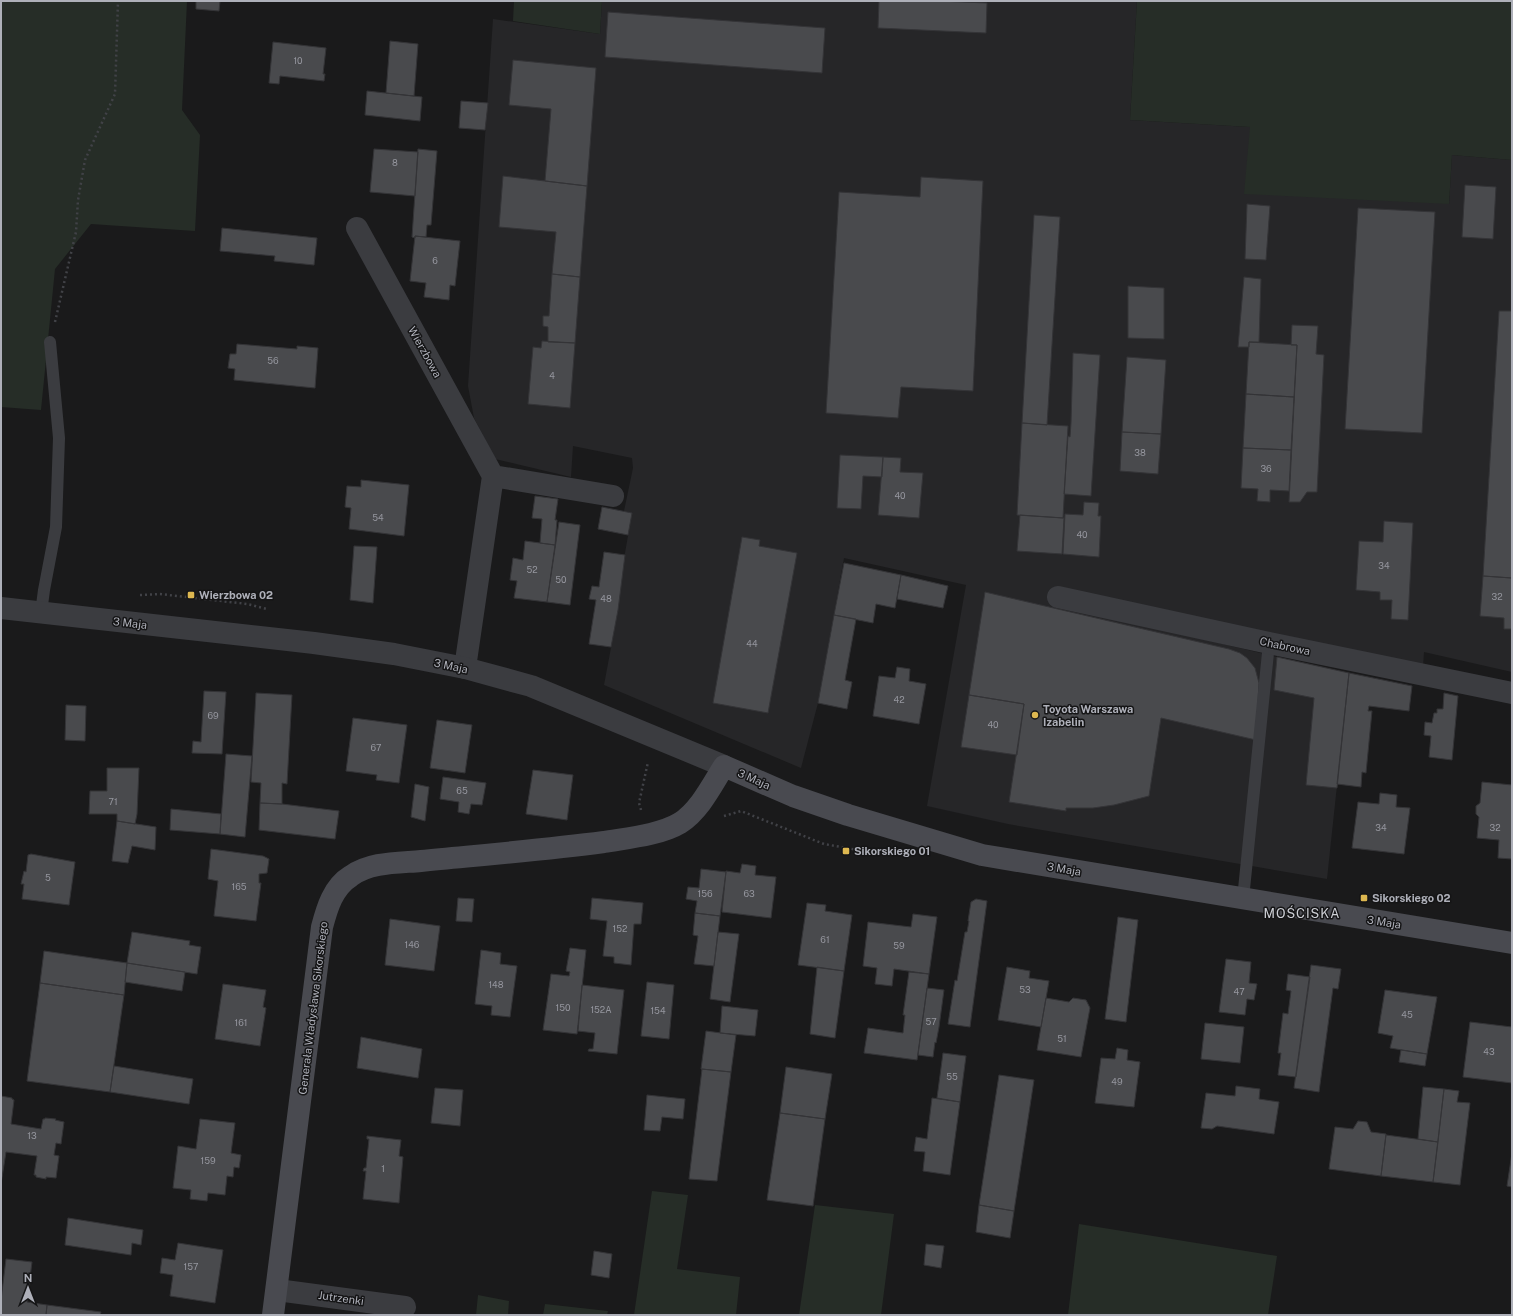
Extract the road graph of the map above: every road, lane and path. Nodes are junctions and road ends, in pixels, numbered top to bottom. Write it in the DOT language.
graph roads {
  1 [pos="118,1"];
  2 [pos="357,228"];
  3 [pos="50,342"];
  4 [pos="493,476"];
  5 [pos="613,496"];
  6 [pos="139,595"];
  7 [pos="1058,597"];
  8 [pos="1,608"];
  9 [pos="268,609"];
  10 [pos="41,613"];
  11 [pos="1269,643"];
  12 [pos="465,668"];
  13 [pos="1512,693"];
  14 [pos="649,757"];
  15 [pos="724,766"];
  16 [pos="643,814"];
  17 [pos="1243,899"];
  18 [pos="1512,943"];
  19 [pos="277,1290"];
  20 [pos="405,1307"];
  21 [pos="273,1315"];
  1 -- 3 [label="path"];
  2 -- 4 [label="street, Wierzbowa"];
  3 -- 10 [label="lane"];
  4 -- 5 [label="street"];
  4 -- 12 [label="street"];
  6 -- 9 [label="path"];
  7 -- 11 [label="street, Chabrowa"];
  8 -- 10 [label="street, 3 Maja"];
  10 -- 12 [label="street, 3 Maja"];
  11 -- 13 [label="street, Chabrowa"];
  11 -- 17 [label="lane"];
  12 -- 15 [label="street, 3 Maja"];
  14 -- 16 [label="path"];
  15 -- 17 [label="main road, 3 Maja"];
  15 -- 19 [label="main road, Generała Władysława Sikorskiego"];
  17 -- 18 [label="main road, 3 Maja"];
  19 -- 20 [label="street, Jutrzenki"];
  19 -- 21 [label="main road, Generała Władysława Sikorskiego"];
}
